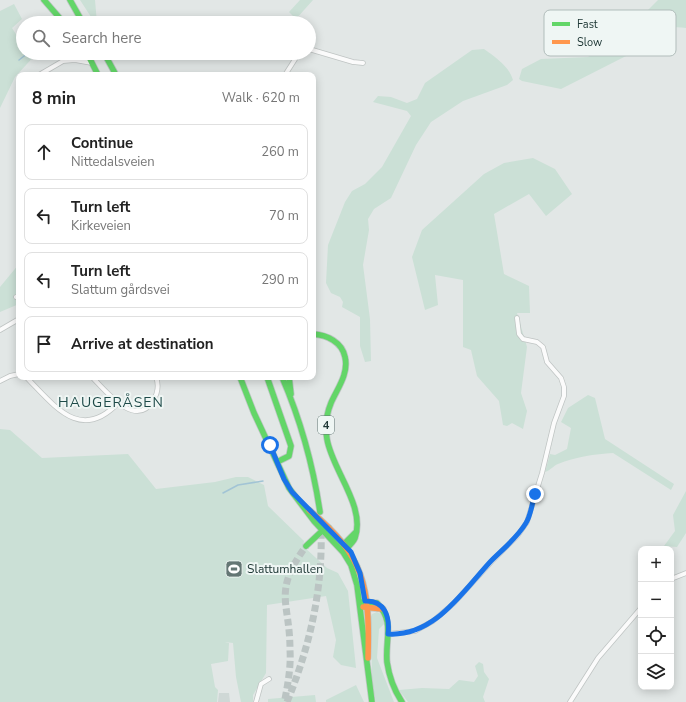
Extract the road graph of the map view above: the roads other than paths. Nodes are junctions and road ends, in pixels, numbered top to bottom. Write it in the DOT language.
graph roads {
  1 [pos="44,0"];
  2 [pos="70,0"];
  3 [pos="75,0"];
  4 [pos="58,16"];
  5 [pos="79,16"];
  6 [pos="84,16"];
  7 [pos="316,51"];
  8 [pos="75,60"];
  9 [pos="75,60"];
  10 [pos="90,60"];
  11 [pos="103,60"];
  12 [pos="108,60"];
  13 [pos="295,60"];
  14 [pos="92,63"];
  15 [pos="363,63"];
  16 [pos="44,72"];
  17 [pos="96,72"];
  18 [pos="110,72"];
  19 [pos="114,72"];
  20 [pos="287,72"];
  21 [pos="517,318"];
  22 [pos="16,321"];
  23 [pos="0,330"];
  24 [pos="316,334"];
  25 [pos="16,375"];
  26 [pos="0,380"];
  27 [pos="29,380"];
  28 [pos="95,380"];
  29 [pos="157,380"];
  30 [pos="241,380"];
  31 [pos="268,380"];
  32 [pos="283,380"];
  33 [pos="289,380"];
  34 [pos="291,398"];
  35 [pos="118,403"];
  36 [pos="277,462"];
  37 [pos="304,506"];
  38 [pos="320,512"];
  39 [pos="329,528"];
  40 [pos="323,530"];
  41 [pos="306,546"];
  42 [pos="345,548"];
  43 [pos="686,573"];
  44 [pos="674,578"];
  45 [pos="365,604"];
  46 [pos="359,605"];
  47 [pos="638,611"];
  48 [pos="388,634"];
  49 [pos="368,666"];
  50 [pos="269,679"];
  51 [pos="256,702"];
  52 [pos="372,702"];
  53 [pos="402,702"];
  54 [pos="570,702"];
  1 -- 4 [label="main road"];
  2 -- 5 [label="main road"];
  3 -- 6 [label="main road"];
  7 -- 15 [label="street"];
  8 -- 14 [label="street"];
  9 -- 16 [label="street"];
  10 -- 14 [label="main road"];
  11 -- 18 [label="main road"];
  12 -- 19 [label="main road"];
  13 -- 20 [label="street"];
  14 -- 17 [label="main road"];
  21 -- 48 [label="street"];
  22 -- 23 [label="street"];
  24 -- 42 [label="main road, 4"];
  25 -- 26 [label="street"];
  27 -- 35 [label="street"];
  28 -- 35 [label="street"];
  29 -- 35 [label="street"];
  30 -- 36 [label="main road"];
  31 -- 36 [label="main road"];
  32 -- 34 [label="main road, 4"];
  33 -- 34 [label="main road, 4"];
  34 -- 38 [label="main road, 4"];
  36 -- 37 [label="main road"];
  37 -- 39 [label="main road"];
  37 -- 40 [label="main road"];
  39 -- 40 [label="main road"];
  39 -- 42 [label="main road"];
  40 -- 41 [label="main road"];
  40 -- 42 [label="main road"];
  42 -- 45 [label="main road"];
  42 -- 46 [label="main road"];
  43 -- 44 [label="street"];
  45 -- 46 [label="main road"];
  45 -- 48 [label="main road"];
  45 -- 49 [label="main road"];
  46 -- 49 [label="main road"];
  47 -- 54 [label="street"];
  48 -- 53 [label="main road"];
  49 -- 52 [label="main road"];
  50 -- 51 [label="street"];
}
